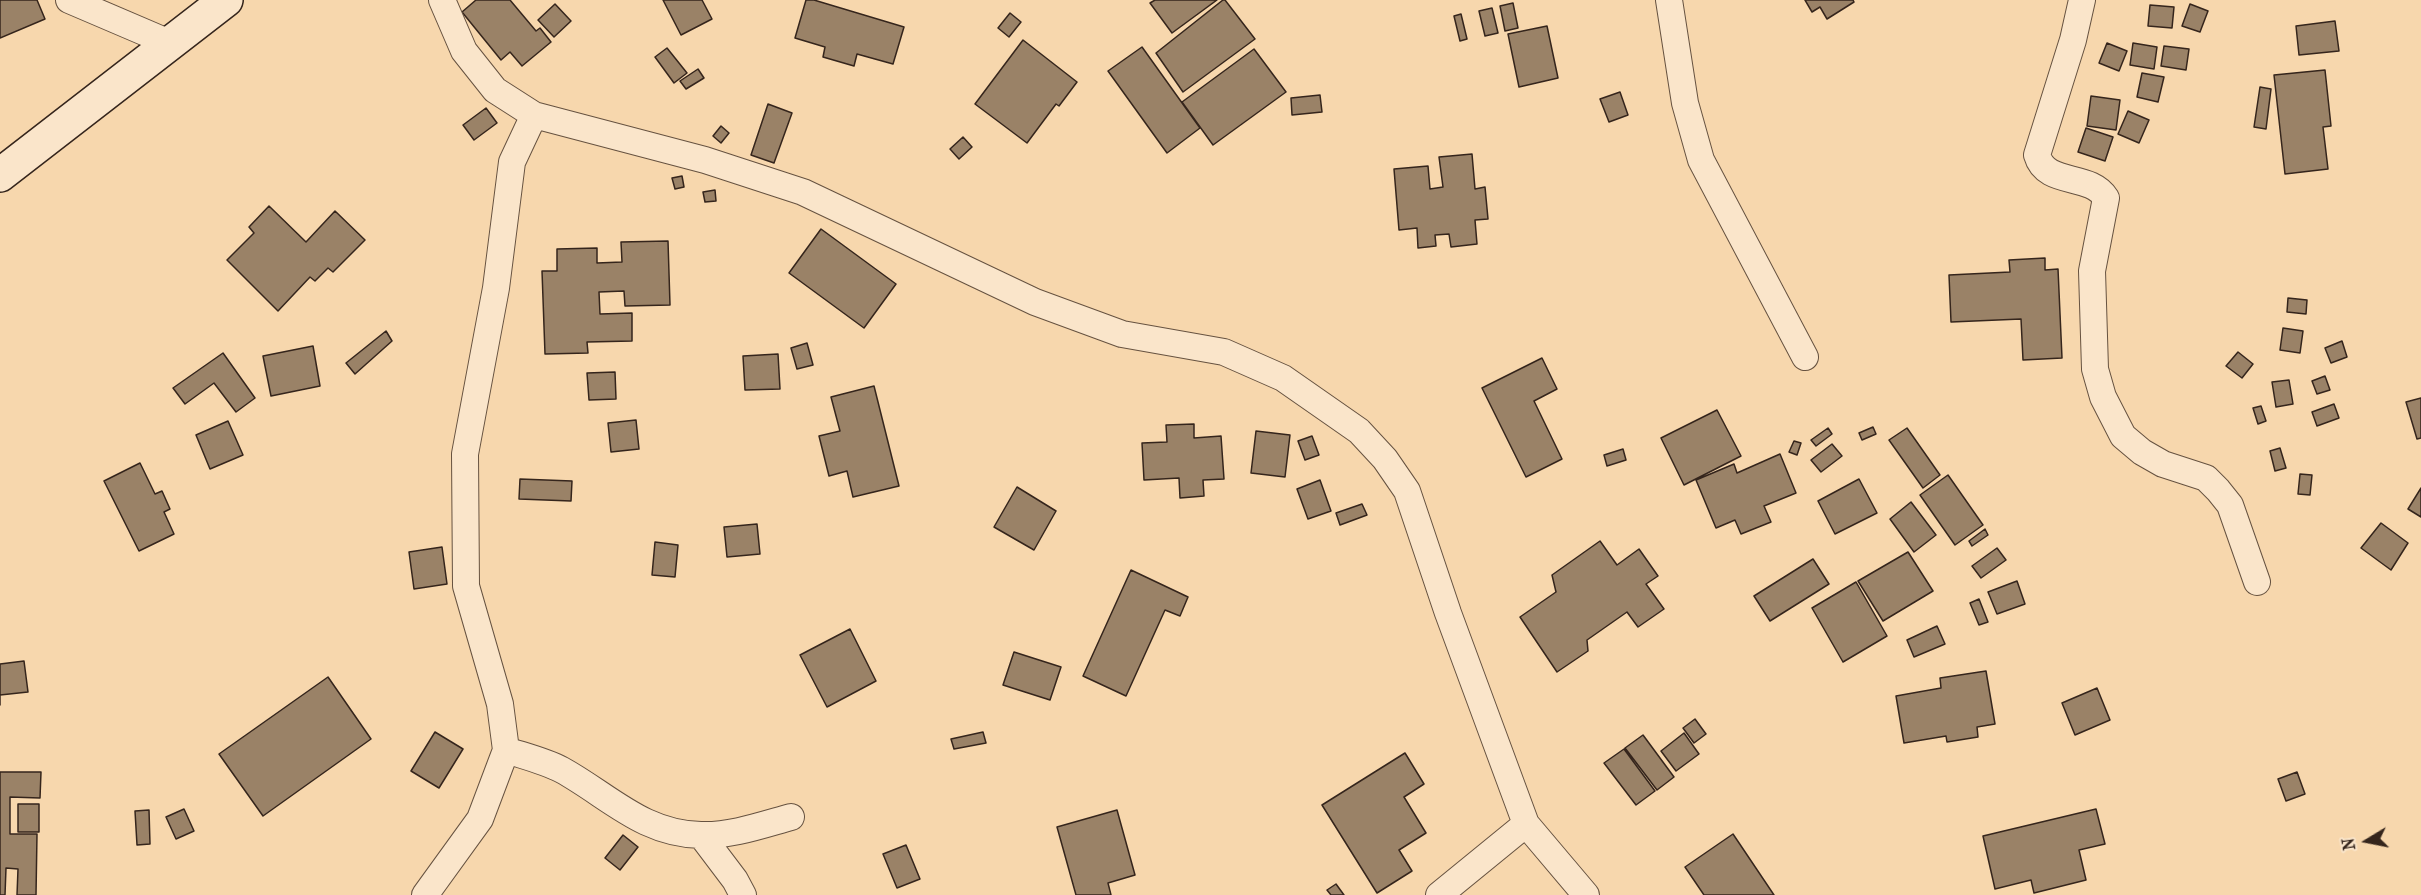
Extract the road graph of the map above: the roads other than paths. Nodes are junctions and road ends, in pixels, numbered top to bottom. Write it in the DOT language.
graph roads {
  1 [pos="69,0"];
  2 [pos="226,0"];
  3 [pos="442,0"];
  4 [pos="1669,0"];
  5 [pos="2082,0"];
  6 [pos="172,44"];
  7 [pos="534,115"];
  8 [pos="0,175"];
  9 [pos="1805,357"];
  10 [pos="2256,582"];
  11 [pos="506,750"];
  12 [pos="791,817"];
  13 [pos="1526,824"];
  14 [pos="701,835"];
  15 [pos="425,895"];
  16 [pos="743,895"];
  17 [pos="1439,895"];
  18 [pos="1586,895"];
  1 -- 6 [label="street"];
  2 -- 6 [label="main road"];
  3 -- 7 [label="street"];
  4 -- 9 [label="street"];
  5 -- 10 [label="street"];
  6 -- 8 [label="main road"];
  7 -- 11 [label="street"];
  7 -- 13 [label="street"];
  11 -- 14 [label="street"];
  11 -- 15 [label="street"];
  12 -- 14 [label="street"];
  13 -- 17 [label="street"];
  13 -- 18 [label="street"];
  14 -- 16 [label="street"];
}
